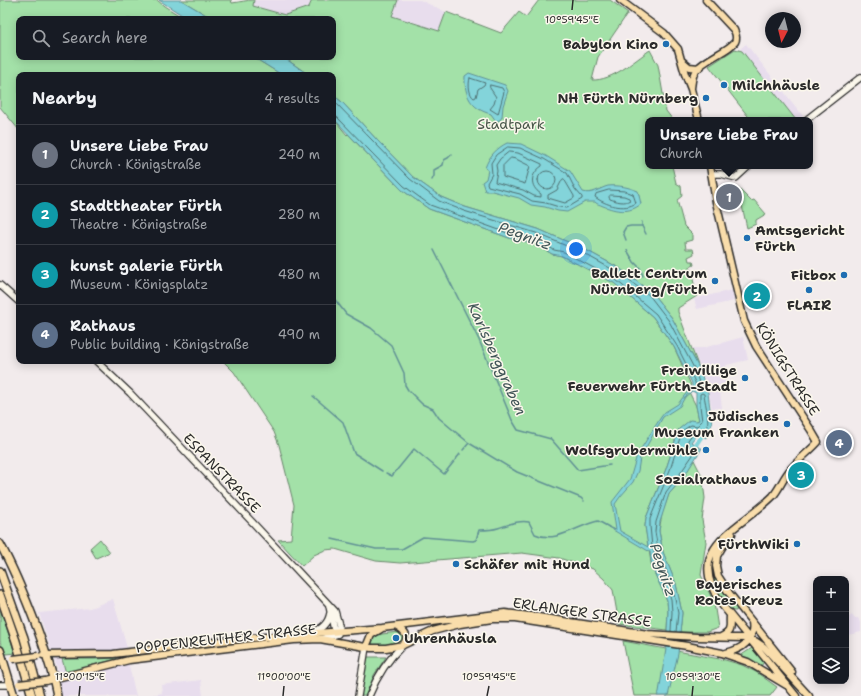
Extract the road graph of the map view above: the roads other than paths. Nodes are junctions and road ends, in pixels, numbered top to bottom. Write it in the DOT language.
graph roads {
  1 [pos="620,0"];
  2 [pos="706,0"];
  3 [pos="682,61"];
  4 [pos="699,68"];
  5 [pos="861,77"];
  6 [pos="691,89"];
  7 [pos="698,117"];
  8 [pos="810,117"];
  9 [pos="710,169"];
  10 [pos="746,169"];
  11 [pos="711,174"];
  12 [pos="0,285"];
  13 [pos="16,299"];
  14 [pos="99,364"];
  15 [pos="745,519"];
  16 [pos="0,544"];
  17 [pos="0,571"];
  18 [pos="0,595"];
  19 [pos="329,608"];
  20 [pos="730,616"];
  21 [pos="752,622"];
  22 [pos="397,627"];
  23 [pos="382,628"];
  24 [pos="615,632"];
  25 [pos="312,633"];
  26 [pos="336,633"];
  27 [pos="720,637"];
  28 [pos="320,639"];
  29 [pos="750,639"];
  30 [pos="339,642"];
  31 [pos="403,645"];
  32 [pos="366,647"];
  33 [pos="0,650"];
  34 [pos="724,653"];
  35 [pos="47,655"];
  36 [pos="2,661"];
  37 [pos="54,679"];
  38 [pos="797,682"];
  39 [pos="786,684"];
  40 [pos="0,685"];
  41 [pos="11,685"];
  42 [pos="14,696"];
  43 [pos="32,696"];
  44 [pos="40,696"];
  45 [pos="57,696"];
  46 [pos="358,696"];
  47 [pos="369,696"];
  48 [pos="796,696"];
  49 [pos="809,696"];
  1 -- 3 [label="main road"];
  2 -- 4 [label="main road"];
  3 -- 4 [label="main road"];
  3 -- 6 [label="main road"];
  4 -- 6 [label="main road"];
  5 -- 8 [label="street"];
  6 -- 7 [label="main road"];
  9 -- 11 [label="main road, KÖNIGSTRASSE"];
  10 -- 11 [label="street"];
  11 -- 15 [label="main road, KÖNIGSTRASSE"];
  12 -- 13 [label="street"];
  14 -- 19 [label="street, ESPANSTRASSE"];
  15 -- 20 [label="main road"];
  15 -- 21 [label="main road"];
  16 -- 35 [label="highway"];
  17 -- 44 [label="highway"];
  18 -- 43 [label="highway"];
  19 -- 25 [label="street"];
  19 -- 26 [label="street"];
  20 -- 27 [label="main road"];
  20 -- 29 [label="main road"];
  21 -- 29 [label="main road"];
  21 -- 38 [label="main road"];
  22 -- 23 [label="main road, ERLANGER STRASSE"];
  22 -- 24 [label="main road, ERLANGER STRASSE"];
  22 -- 31 [label="main road"];
  23 -- 26 [label="main road, POPPENREUTHER STRASSE"];
  23 -- 32 [label="main road"];
  24 -- 27 [label="main road, ERLANGER STRASSE"];
  24 -- 31 [label="main road, ERLANGER STRASSE"];
  24 -- 34 [label="main road, ERLANGER STRASSE"];
  25 -- 26 [label="main road, POPPENREUTHER STRASSE"];
  25 -- 35 [label="main road, POPPENREUTHER STRASSE"];
  26 -- 28 [label="street"];
  26 -- 30 [label="street"];
  27 -- 29 [label="main road, ERLANGER STRASSE"];
  28 -- 30 [label="main road, POPPENREUTHER STRASSE"];
  28 -- 37 [label="main road, POPPENREUTHER STRASSE"];
  29 -- 34 [label="main road"];
  29 -- 38 [label="main road"];
  29 -- 39 [label="main road"];
  30 -- 32 [label="main road, POPPENREUTHER STRASSE"];
  31 -- 32 [label="main road, POPPENREUTHER STRASSE"];
  31 -- 47 [label="street, ERLANGER STRASSE"];
  32 -- 46 [label="street"];
  33 -- 36 [label="highway"];
  34 -- 39 [label="main road, ERLANGER STRASSE"];
  35 -- 36 [label="main road, POPPENREUTHER STRASSE, bridge"];
  35 -- 37 [label="highway"];
  36 -- 41 [label="highway"];
  37 -- 41 [label="main road, POPPENREUTHER STRASSE, bridge"];
  37 -- 45 [label="highway"];
  38 -- 49 [label="main road"];
  39 -- 48 [label="main road"];
  40 -- 41 [label="street"];
  41 -- 42 [label="highway"];
}
